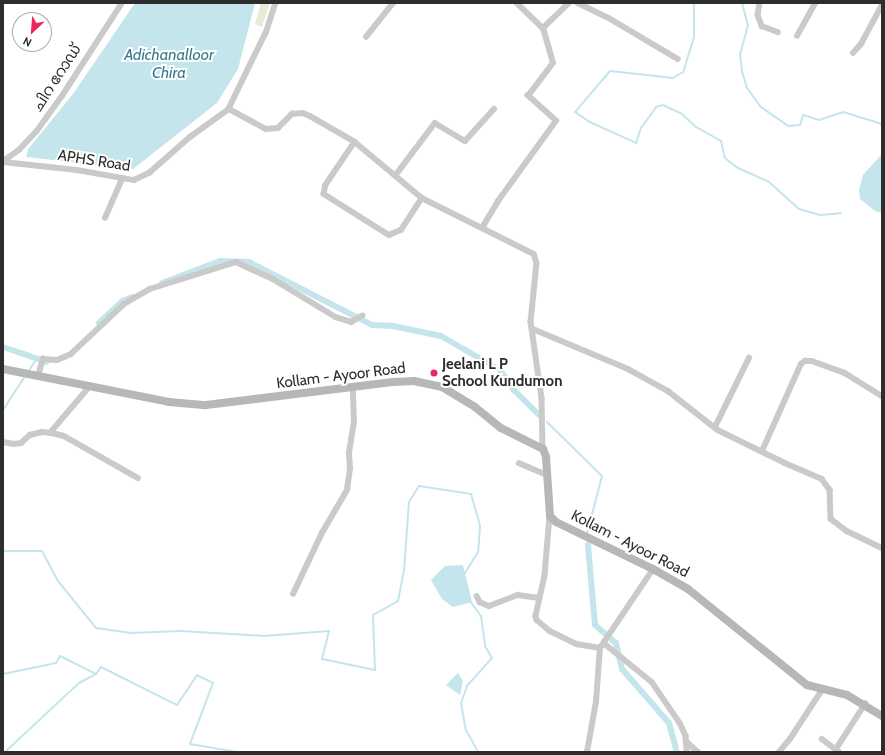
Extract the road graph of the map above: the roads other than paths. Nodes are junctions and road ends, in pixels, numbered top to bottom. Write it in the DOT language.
graph roads {
  1 [pos="122,3"];
  2 [pos="276,3"];
  3 [pos="393,3"];
  4 [pos="517,3"];
  5 [pos="569,3"];
  6 [pos="578,3"];
  7 [pos="760,3"];
  8 [pos="816,3"];
  9 [pos="882,5"];
  10 [pos="542,28"];
  11 [pos="778,32"];
  12 [pos="797,36"];
  13 [pos="366,37"];
  14 [pos="853,53"];
  15 [pos="678,58"];
  16 [pos="229,108"];
  17 [pos="494,109"];
  18 [pos="355,142"];
  19 [pos="4,161"];
  20 [pos="395,176"];
  21 [pos="122,179"];
  22 [pos="422,198"];
  23 [pos="105,218"];
  24 [pos="482,228"];
  25 [pos="362,316"];
  26 [pos="533,329"];
  27 [pos="749,358"];
  28 [pos="3,369"];
  29 [pos="38,376"];
  30 [pos="90,386"];
  31 [pos="353,388"];
  32 [pos="882,396"];
  33 [pos="714,427"];
  34 [pos="50,433"];
  35 [pos="3,442"];
  36 [pos="543,449"];
  37 [pos="762,451"];
  38 [pos="519,463"];
  39 [pos="547,475"];
  40 [pos="138,478"];
  41 [pos="550,516"];
  42 [pos="882,548"];
  43 [pos="653,569"];
  44 [pos="293,594"];
  45 [pos="477,596"];
  46 [pos="539,598"];
  47 [pos="605,644"];
  48 [pos="600,648"];
  49 [pos="822,690"];
  50 [pos="865,704"];
  51 [pos="882,716"];
  52 [pos="822,739"];
  53 [pos="687,742"];
  54 [pos="837,751"];
  55 [pos="587,752"];
  56 [pos="687,752"];
  57 [pos="698,752"];
  58 [pos="779,752"];
  1 -- 19 [label="street, ചിറ റോഡ്"];
  2 -- 16 [label="street"];
  3 -- 13 [label="street"];
  4 -- 10 [label="street"];
  5 -- 10 [label="street"];
  6 -- 15 [label="street"];
  7 -- 11 [label="street"];
  8 -- 12 [label="street"];
  9 -- 14 [label="street"];
  10 -- 24 [label="street"];
  16 -- 18 [label="street"];
  16 -- 21 [label="street, APHS Road"];
  17 -- 20 [label="street"];
  18 -- 20 [label="street"];
  18 -- 22 [label="street"];
  19 -- 21 [label="street, APHS Road"];
  20 -- 22 [label="street"];
  21 -- 23 [label="street"];
  22 -- 24 [label="street"];
  24 -- 26 [label="street"];
  25 -- 29 [label="street"];
  26 -- 33 [label="street"];
  26 -- 36 [label="street"];
  27 -- 33 [label="street"];
  28 -- 29 [label="main road, Kollam - Ayoor Road"];
  29 -- 30 [label="main road, Kollam - Ayoor Road"];
  30 -- 31 [label="main road, Kollam - Ayoor Road"];
  30 -- 34 [label="street"];
  31 -- 36 [label="main road, Kollam - Ayoor Road"];
  31 -- 44 [label="street"];
  32 -- 37 [label="street"];
  33 -- 37 [label="street"];
  34 -- 35 [label="street"];
  34 -- 40 [label="street"];
  36 -- 39 [label="main road, Kollam - Ayoor Road"];
  37 -- 42 [label="street"];
  38 -- 39 [label="street"];
  39 -- 41 [label="main road, Kollam - Ayoor Road"];
  41 -- 43 [label="main road, Kollam - Ayoor Road"];
  41 -- 46 [label="street"];
  43 -- 47 [label="street"];
  43 -- 49 [label="main road, Kollam - Ayoor Road"];
  45 -- 46 [label="street"];
  46 -- 48 [label="street"];
  47 -- 48 [label="street"];
  47 -- 53 [label="street"];
  48 -- 55 [label="street"];
  49 -- 50 [label="main road, Kollam - Ayoor Road"];
  49 -- 58 [label="street"];
  50 -- 51 [label="main road, Kollam - Ayoor Road"];
  50 -- 54 [label="street"];
  52 -- 54 [label="street"];
  53 -- 56 [label="street"];
  53 -- 57 [label="street"];
}
